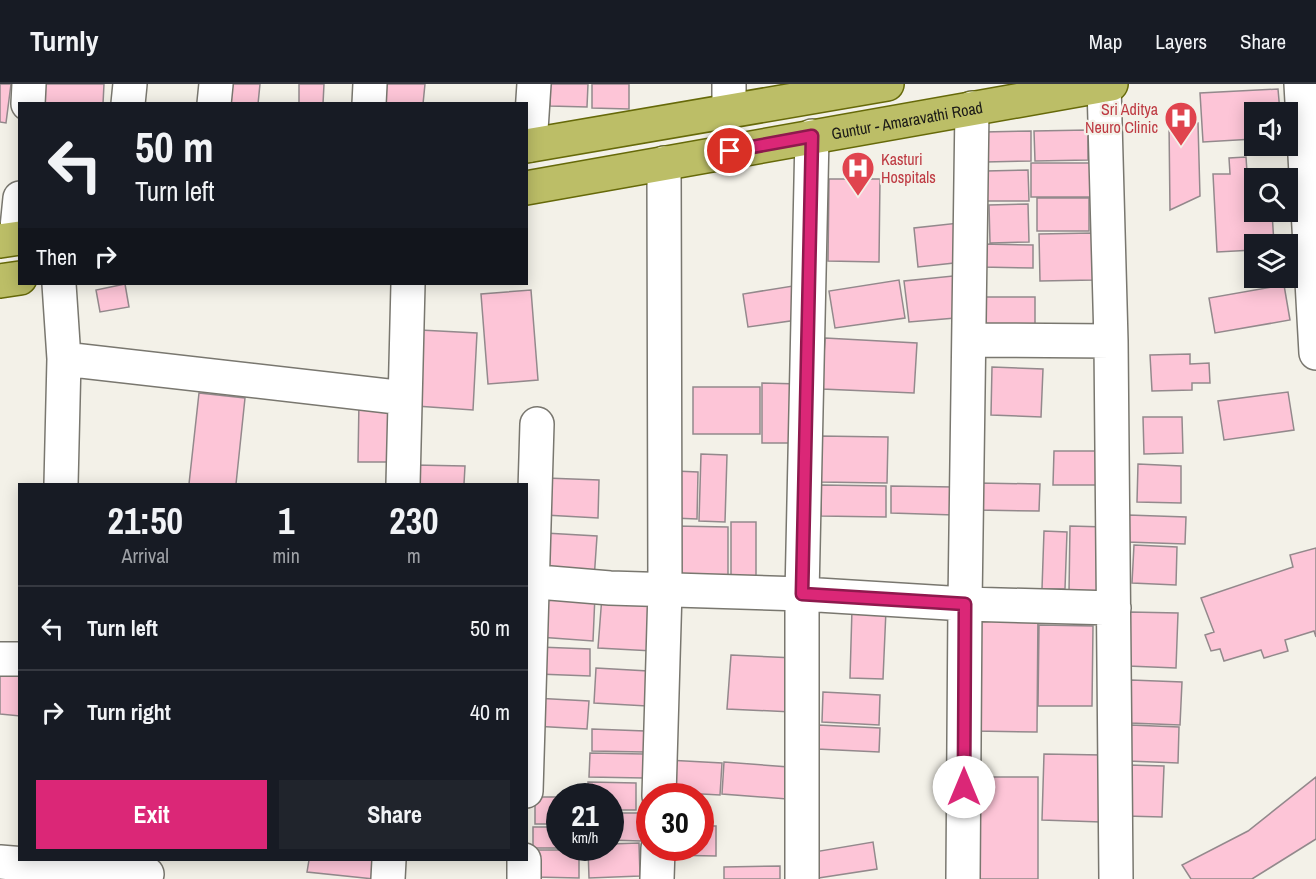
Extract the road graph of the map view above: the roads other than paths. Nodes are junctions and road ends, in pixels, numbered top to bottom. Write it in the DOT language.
graph roads {
  1 [pos="29,84"];
  2 [pos="130,84"];
  3 [pos="216,84"];
  4 [pos="370,84"];
  5 [pos="534,84"];
  6 [pos="887,84"];
  7 [pos="1301,84"];
  8 [pos="1108,85"];
  9 [pos="729,98"];
  10 [pos="28,102"];
  11 [pos="128,102"];
  12 [pos="214,102"];
  13 [pos="369,102"];
  14 [pos="972,108"];
  15 [pos="812,136"];
  16 [pos="528,146"];
  17 [pos="664,163"];
  18 [pos="528,188"];
  19 [pos="18,208"];
  20 [pos="12,239"];
  21 [pos="18,278"];
  22 [pos="0,281"];
  23 [pos="59,285"];
  24 [pos="408,285"];
  25 [pos="970,340"];
  26 [pos="1111,341"];
  27 [pos="1316,353"];
  28 [pos="64,358"];
  29 [pos="405,398"];
  30 [pos="537,424"];
  31 [pos="61,483"];
  32 [pos="403,483"];
  33 [pos="530,581"];
  34 [pos="665,590"];
  35 [pos="802,594"];
  36 [pos="965,604"];
  37 [pos="1114,608"];
  38 [pos="0,659"];
  39 [pos="18,659"];
  40 [pos="528,686"];
  41 [pos="659,783"];
  42 [pos="389,861"];
  43 [pos="524,861"];
  44 [pos="658,861"];
  45 [pos="0,862"];
  46 [pos="147,871"];
  47 [pos="388,879"];
  48 [pos="524,879"];
  49 [pos="657,879"];
  50 [pos="802,879"];
  51 [pos="963,879"];
  52 [pos="1116,879"];
  1 -- 10 [label="street"];
  2 -- 11 [label="street"];
  3 -- 12 [label="street"];
  4 -- 13 [label="street"];
  5 -- 16 [label="street"];
  6 -- 9 [label="main road"];
  7 -- 27 [label="street"];
  8 -- 14 [label="main road, Guntur - Amaravathi Road"];
  8 -- 26 [label="street"];
  9 -- 16 [label="main road"];
  14 -- 15 [label="main road, Guntur - Amaravathi Road"];
  14 -- 25 [label="street"];
  15 -- 17 [label="main road, Guntur - Amaravathi Road"];
  15 -- 35 [label="street"];
  17 -- 18 [label="main road, Guntur - Amaravathi Road"];
  17 -- 34 [label="street"];
  19 -- 20 [label="street"];
  21 -- 22 [label="main road"];
  23 -- 28 [label="street"];
  24 -- 29 [label="street"];
  25 -- 26 [label="street"];
  25 -- 36 [label="street"];
  26 -- 37 [label="street"];
  28 -- 29 [label="street"];
  28 -- 31 [label="street"];
  29 -- 32 [label="street"];
  30 -- 33 [label="street"];
  33 -- 34 [label="street"];
  33 -- 40 [label="street"];
  34 -- 35 [label="street"];
  34 -- 41 [label="street"];
  35 -- 36 [label="street"];
  35 -- 50 [label="street"];
  36 -- 37 [label="street"];
  36 -- 51 [label="street"];
  37 -- 52 [label="street"];
  38 -- 39 [label="street"];
  42 -- 47 [label="street"];
  43 -- 48 [label="street"];
  44 -- 49 [label="street"];
  45 -- 46 [label="street"];
}
